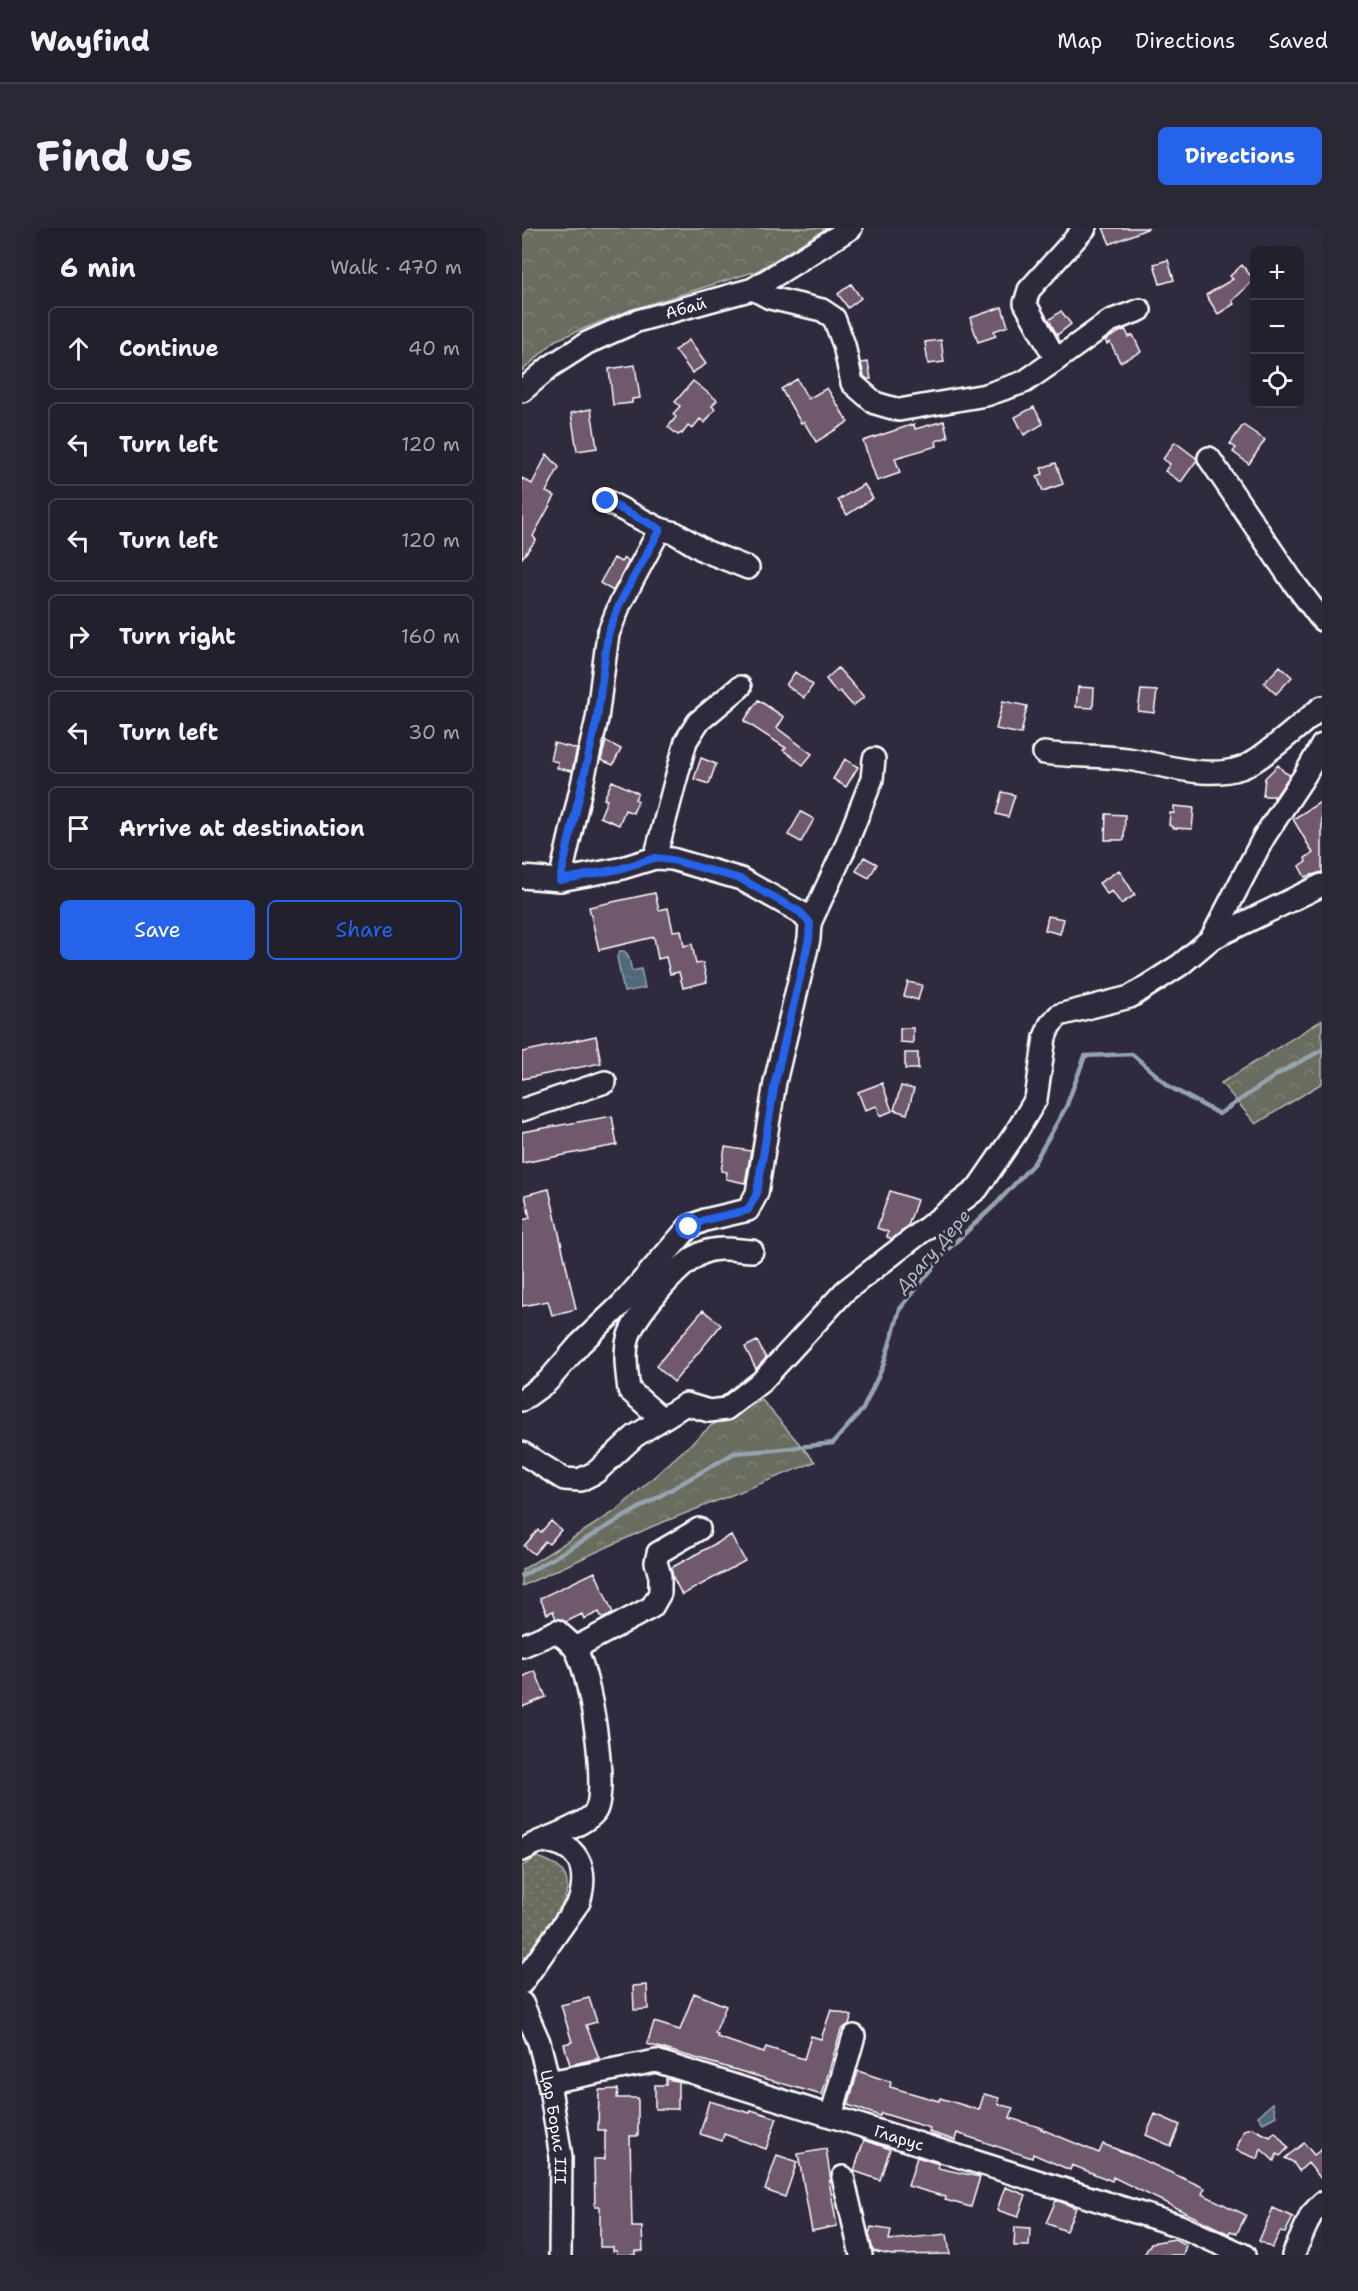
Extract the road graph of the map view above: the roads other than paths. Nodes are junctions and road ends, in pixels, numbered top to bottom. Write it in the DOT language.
graph roads {
  1 [pos="851,228"];
  2 [pos="1085,228"];
  3 [pos="753,289"];
  4 [pos="1140,310"];
  5 [pos="1056,360"];
  6 [pos="522,391"];
  7 [pos="1209,458"];
  8 [pos="606,501"];
  9 [pos="660,529"];
  10 [pos="748,568"];
  11 [pos="1322,620"];
  12 [pos="740,687"];
  13 [pos="1322,707"];
  14 [pos="1322,744"];
  15 [pos="1044,753"];
  16 [pos="874,759"];
  17 [pos="655,858"];
  18 [pos="522,876"];
  19 [pos="560,880"];
  20 [pos="1322,885"];
  21 [pos="810,923"];
  22 [pos="1211,939"];
  23 [pos="605,1082"];
  24 [pos="522,1110"];
  25 [pos="753,1251"];
  26 [pos="522,1400"];
  27 [pos="661,1418"];
  28 [pos="522,1453"];
  29 [pos="699,1529"];
  30 [pos="522,1646"];
  31 [pos="574,1648"];
  32 [pos="530,1846"];
  33 [pos="522,1983"];
  34 [pos="522,2003"];
  35 [pos="854,2036"];
  36 [pos="549,2082"];
  37 [pos="831,2116"];
  38 [pos="843,2177"];
  39 [pos="1322,2203"];
  40 [pos="560,2255"];
  41 [pos="861,2255"];
  42 [pos="1244,2255"];
  43 [pos="1293,2255"];
  1 -- 3 [label="street, Абай"];
  2 -- 5 [label="street"];
  3 -- 5 [label="street"];
  3 -- 6 [label="street, Абай"];
  4 -- 5 [label="street"];
  7 -- 11 [label="street"];
  8 -- 9 [label="street"];
  9 -- 10 [label="street"];
  9 -- 19 [label="street"];
  12 -- 17 [label="street"];
  13 -- 15 [label="street"];
  14 -- 22 [label="street"];
  16 -- 21 [label="street"];
  17 -- 19 [label="street"];
  17 -- 21 [label="street"];
  18 -- 19 [label="street"];
  20 -- 22 [label="street"];
  21 -- 26 [label="street"];
  22 -- 27 [label="street"];
  23 -- 24 [label="street"];
  25 -- 27 [label="street"];
  27 -- 28 [label="street"];
  29 -- 31 [label="street"];
  30 -- 31 [label="street"];
  31 -- 32 [label="street"];
  32 -- 33 [label="street"];
  34 -- 36 [label="street, Цар Борис III"];
  35 -- 37 [label="street"];
  36 -- 37 [label="street, Гларус"];
  36 -- 40 [label="street, Цар Борис III"];
  37 -- 42 [label="street, Гларус"];
  38 -- 41 [label="street"];
  39 -- 43 [label="street"];
}
